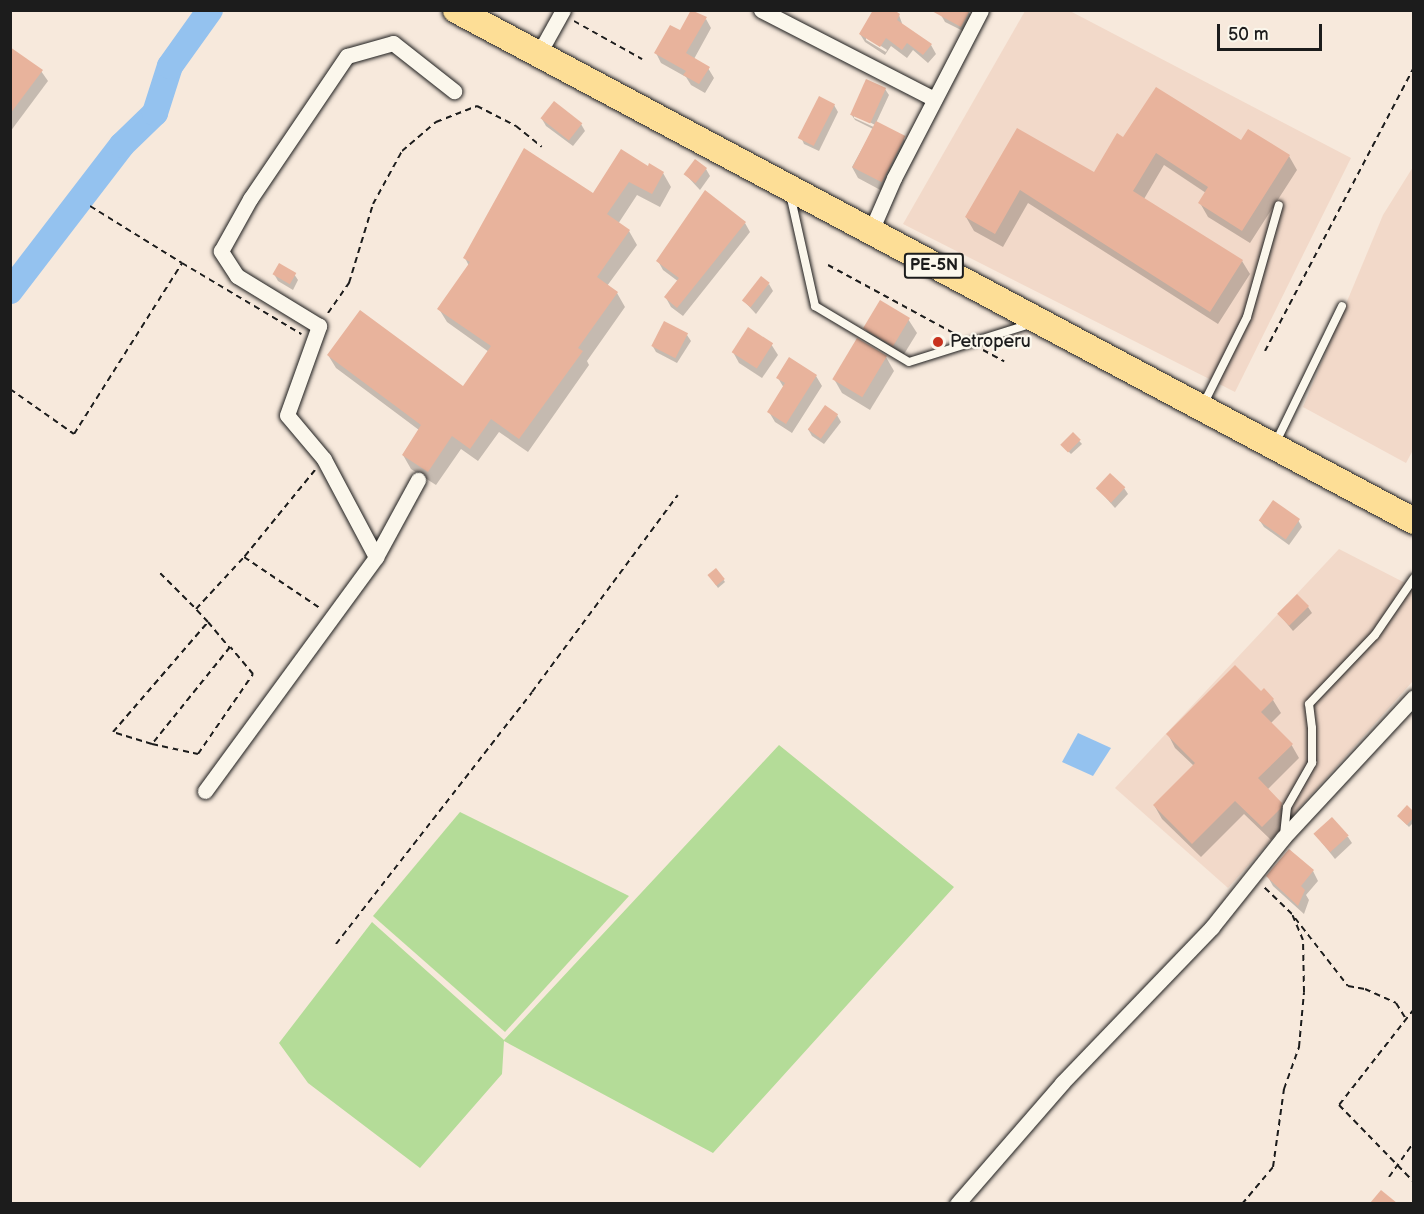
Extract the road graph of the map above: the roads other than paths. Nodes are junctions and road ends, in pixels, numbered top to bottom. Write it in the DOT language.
graph roads {
  1 [pos="456,10"];
  2 [pos="761,10"];
  3 [pos="981,10"];
  4 [pos="562,12"];
  5 [pos="538,55"];
  6 [pos="454,91"];
  7 [pos="934,99"];
  8 [pos="789,190"];
  9 [pos="1278,206"];
  10 [pos="870,233"];
  11 [pos="1342,306"];
  12 [pos="1040,321"];
  13 [pos="1202,407"];
  14 [pos="1274,446"];
  15 [pos="417,480"];
  16 [pos="1413,520"];
  17 [pos="376,557"];
  18 [pos="1413,578"];
  19 [pos="1413,697"];
  20 [pos="205,791"];
  21 [pos="1283,838"];
  22 [pos="957,1203"];
  1 -- 5 [label="highway, PE-5N"];
  2 -- 7 [label="street"];
  3 -- 7 [label="street"];
  4 -- 5 [label="street"];
  5 -- 8 [label="highway, PE-5N"];
  6 -- 17 [label="street"];
  7 -- 10 [label="street"];
  8 -- 10 [label="highway, PE-5N"];
  8 -- 12 [label="lane"];
  9 -- 13 [label="lane"];
  10 -- 12 [label="highway, PE-5N"];
  11 -- 14 [label="lane"];
  12 -- 13 [label="highway, PE-5N"];
  13 -- 14 [label="highway, PE-5N"];
  14 -- 16 [label="highway, PE-5N"];
  15 -- 17 [label="street"];
  17 -- 20 [label="street"];
  18 -- 21 [label="lane"];
  19 -- 21 [label="street"];
  21 -- 22 [label="street"];
}
